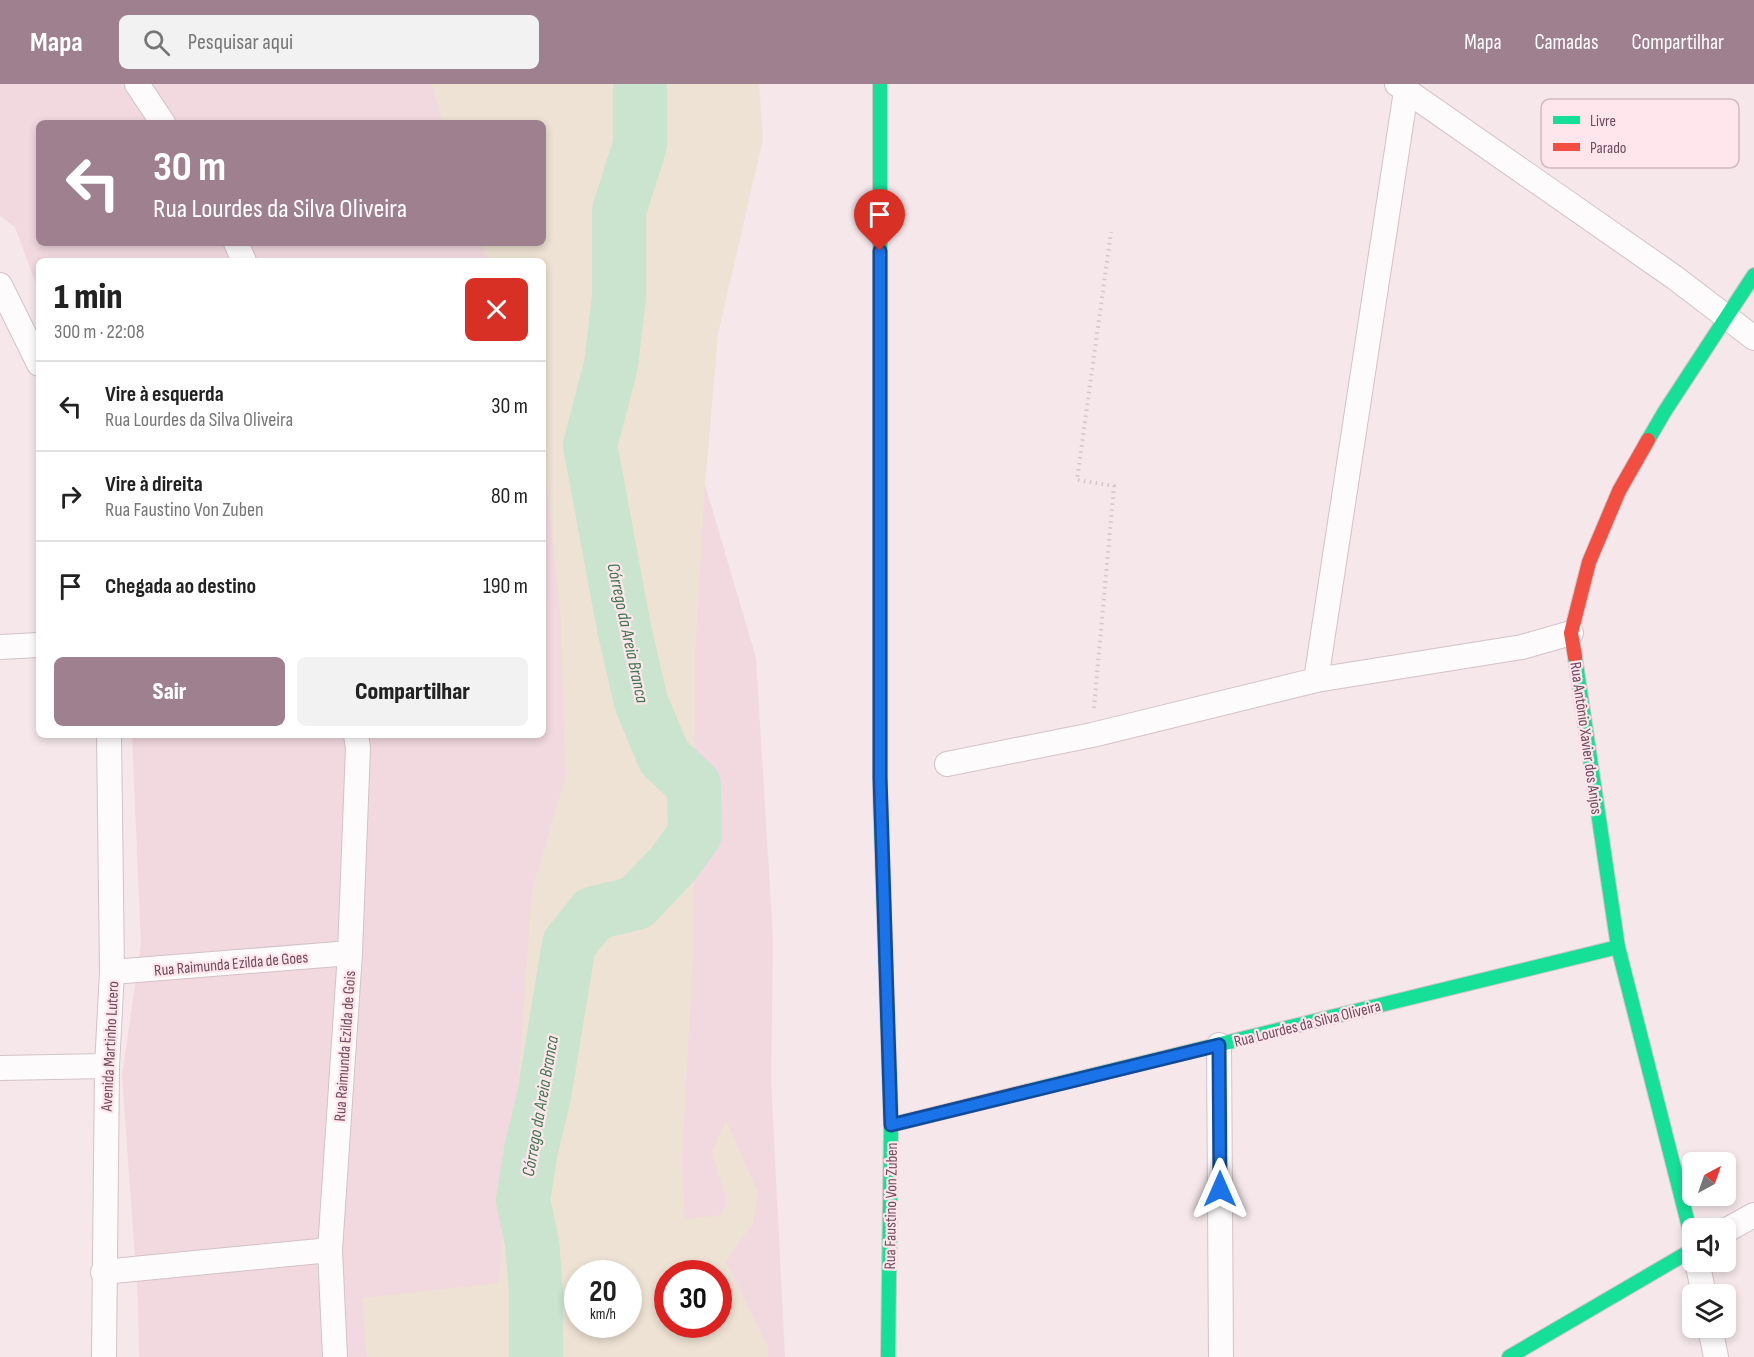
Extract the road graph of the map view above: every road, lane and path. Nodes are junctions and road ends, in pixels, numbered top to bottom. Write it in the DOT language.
graph roads {
  1 [pos="137,84"];
  2 [pos="880,84"];
  3 [pos="1401,87"];
  4 [pos="161,120"];
  5 [pos="1111,231"];
  6 [pos="1754,275"];
  7 [pos="0,285"];
  8 [pos="1726,315"];
  9 [pos="1754,338"];
  10 [pos="36,358"];
  11 [pos="1571,633"];
  12 [pos="36,645"];
  13 [pos="0,647"];
  14 [pos="1316,680"];
  15 [pos="1092,735"];
  16 [pos="109,738"];
  17 [pos="356,738"];
  18 [pos="947,764"];
  19 [pos="1618,947"];
  20 [pos="350,953"];
  21 [pos="112,972"];
  22 [pos="1219,1045"];
  23 [pos="107,1066"];
  24 [pos="0,1068"];
  25 [pos="891,1125"];
  26 [pos="1754,1215"];
  27 [pos="1687,1218"];
  28 [pos="1736,1225"];
  29 [pos="330,1250"];
  30 [pos="1682,1256"];
  31 [pos="103,1272"];
  32 [pos="1712,1338"];
  33 [pos="104,1357"];
  34 [pos="335,1357"];
  35 [pos="888,1357"];
  36 [pos="1221,1357"];
  37 [pos="1509,1357"];
  38 [pos="1716,1357"];
  1 -- 4 [label="street"];
  2 -- 25 [label="street, Rua Faustino Von Zuben"];
  3 -- 8 [label="street"];
  3 -- 14 [label="street"];
  5 -- 15 [label="path"];
  6 -- 8 [label="street, Rua Antônio Xavier dos Anjos"];
  7 -- 10 [label="street"];
  8 -- 9 [label="street"];
  8 -- 11 [label="street, Rua Antônio Xavier dos Anjos"];
  11 -- 14 [label="street"];
  11 -- 19 [label="street, Rua Antônio Xavier dos Anjos"];
  12 -- 13 [label="street"];
  14 -- 15 [label="street"];
  15 -- 18 [label="street"];
  16 -- 21 [label="street, Avenida Martinho Lutero"];
  17 -- 20 [label="street, Rua Raimunda Ezilda de Gois"];
  19 -- 22 [label="street, Rua Lourdes da Silva Oliveira"];
  19 -- 27 [label="street, Rua Antônio Xavier dos Anjos"];
  20 -- 21 [label="street, Rua Raimunda Ezilda de Goes"];
  20 -- 29 [label="street, Rua Raimunda Ezilda de Gois"];
  21 -- 23 [label="street, Avenida Martinho Lutero"];
  22 -- 25 [label="street, Rua Lourdes da Silva Oliveira"];
  22 -- 36 [label="street"];
  23 -- 24 [label="street"];
  23 -- 31 [label="street, Avenida Martinho Lutero"];
  25 -- 35 [label="street, Rua Faustino Von Zuben"];
  26 -- 28 [label="street"];
  29 -- 31 [label="street"];
  29 -- 34 [label="street, Rua Raimunda Ezilda de Gois"];
  30 -- 37 [label="street"];
  31 -- 33 [label="street, Avenida Martinho Lutero"];
  32 -- 38 [label="street"];
}
